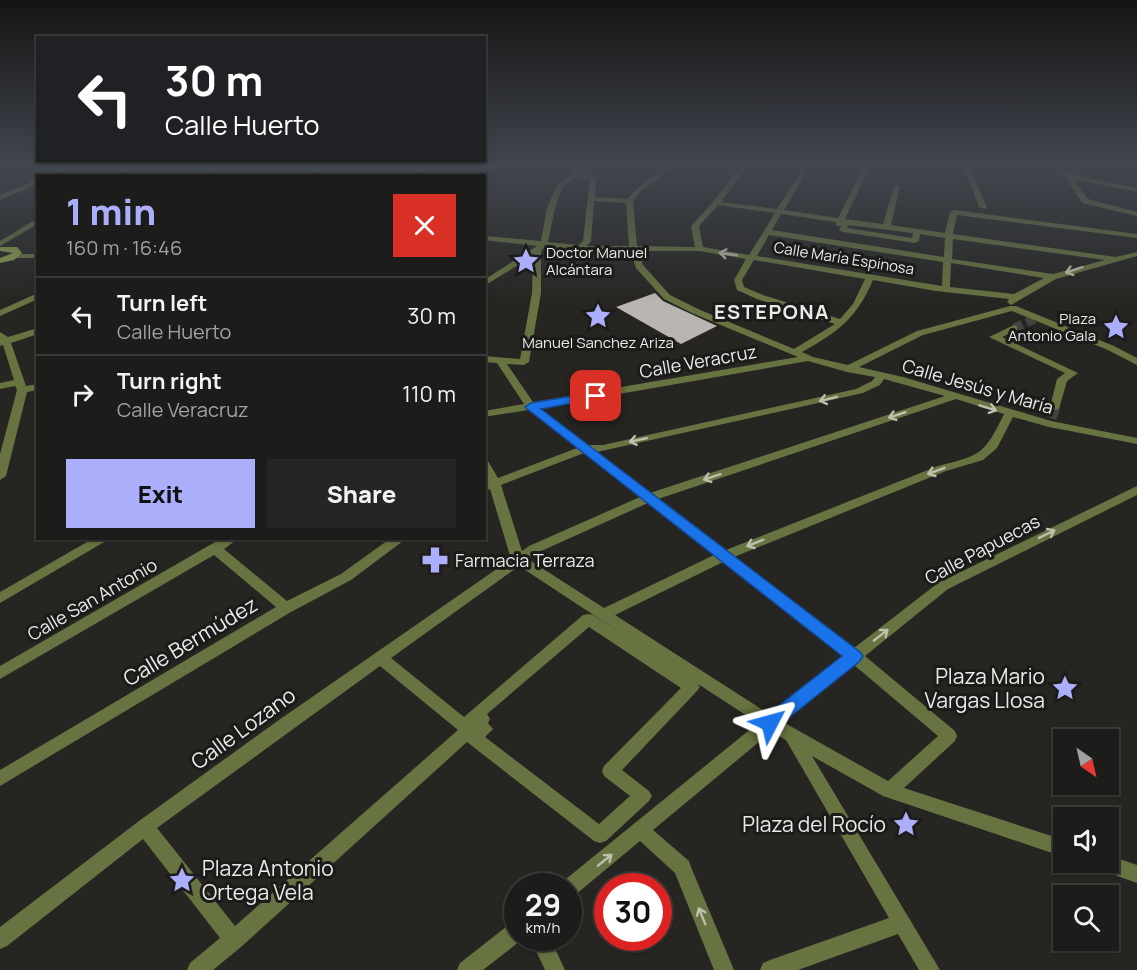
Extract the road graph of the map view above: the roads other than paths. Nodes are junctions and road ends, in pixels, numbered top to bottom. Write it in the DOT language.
graph roads {
  1 [pos="550,211"];
  2 [pos="590,211"];
  3 [pos="630,211"];
  4 [pos="708,211"];
  5 [pos="780,211"];
  6 [pos="782,211"];
  7 [pos="845,211"];
  8 [pos="891,211"];
  9 [pos="998,211"];
  10 [pos="969,213"];
  11 [pos="999,217"];
  12 [pos="841,219"];
  13 [pos="36,221"];
  14 [pos="887,225"];
  15 [pos="768,232"];
  16 [pos="917,232"];
  17 [pos="949,234"];
  18 [pos="1137,236"];
  19 [pos="486,238"];
  20 [pos="831,242"];
  21 [pos="0,244"];
  22 [pos="541,248"];
  23 [pos="581,248"];
  24 [pos="633,248"];
  25 [pos="0,249"];
  26 [pos="699,249"];
  27 [pos="1137,254"];
  28 [pos="15,256"];
  29 [pos="36,256"];
  30 [pos="754,257"];
  31 [pos="947,259"];
  32 [pos="1113,259"];
  33 [pos="0,261"];
  34 [pos="872,276"];
  35 [pos="1053,277"];
  36 [pos="486,283"];
  37 [pos="946,289"];
  38 [pos="36,297"];
  39 [pos="1014,297"];
  40 [pos="1013,308"];
  41 [pos="0,313"];
  42 [pos="842,323"];
  43 [pos="1014,328"];
  44 [pos="36,332"];
  45 [pos="2,340"];
  46 [pos="793,353"];
  47 [pos="486,359"];
  48 [pos="810,359"];
  49 [pos="500,360"];
  50 [pos="1137,362"];
  51 [pos="847,369"];
  52 [pos="880,376"];
  53 [pos="0,386"];
  54 [pos="21,386"];
  55 [pos="36,387"];
  56 [pos="952,397"];
  57 [pos="531,407"];
  58 [pos="1055,407"];
  59 [pos="486,414"];
  60 [pos="1009,414"];
  61 [pos="12,431"];
  62 [pos="0,434"];
  63 [pos="1137,441"];
  64 [pos="585,449"];
  65 [pos="0,476"];
  66 [pos="489,485"];
  67 [pos="1137,490"];
  68 [pos="649,499"];
  69 [pos="101,540"];
  70 [pos="230,540"];
  71 [pos="398,540"];
  72 [pos="215,549"];
  73 [pos="724,556"];
  74 [pos="518,559"];
  75 [pos="0,597"];
  76 [pos="286,608"];
  77 [pos="605,614"];
  78 [pos="591,626"];
  79 [pos="854,656"];
  80 [pos="380,657"];
  81 [pos="0,673"];
  82 [pos="770,723"];
  83 [pos="472,727"];
  84 [pos="791,735"];
  85 [pos="0,779"];
  86 [pos="889,791"];
  87 [pos="145,827"];
  88 [pos="642,831"];
  89 [pos="1053,845"];
  90 [pos="1119,868"];
  91 [pos="1137,874"];
  92 [pos="582,879"];
  93 [pos="902,923"];
  94 [pos="0,939"];
  95 [pos="234,940"];
  96 [pos="504,941"];
  97 [pos="546,951"];
  98 [pos="197,970"];
  99 [pos="467,970"];
  100 [pos="555,970"];
  101 [pos="724,970"];
  102 [pos="770,970"];
  103 [pos="930,970"];
  1 -- 22 [label="street"];
  2 -- 23 [label="street"];
  3 -- 24 [label="street"];
  4 -- 26 [label="street"];
  5 -- 15 [label="street"];
  6 -- 12 [label="street"];
  7 -- 12 [label="street"];
  8 -- 14 [label="street"];
  9 -- 11 [label="street"];
  10 -- 11 [label="street"];
  10 -- 17 [label="street"];
  11 -- 18 [label="street"];
  12 -- 14 [label="street"];
  12 -- 20 [label="street"];
  13 -- 21 [label="street"];
  14 -- 17 [label="street"];
  15 -- 20 [label="street"];
  15 -- 30 [label="street"];
  16 -- 16 [label="street"];
  17 -- 31 [label="street"];
  17 -- 32 [label="street"];
  19 -- 22 [label="street, Calle María Espinosa"];
  20 -- 31 [label="street"];
  22 -- 23 [label="street, Calle María Espinosa"];
  22 -- 36 [label="street"];
  22 -- 49 [label="street"];
  23 -- 24 [label="street, Calle María Espinosa"];
  24 -- 26 [label="street, Calle María Espinosa"];
  24 -- 46 [label="street, Calle Jesús y María"];
  25 -- 28 [label="street"];
  30 -- 26 [label="street, Calle María Espinosa, one-way"];
  27 -- 32 [label="street"];
  28 -- 29 [label="street"];
  28 -- 33 [label="street"];
  30 -- 34 [label="street, Calle María Espinosa"];
  30 -- 42 [label="street"];
  31 -- 35 [label="street"];
  31 -- 37 [label="street"];
  32 -- 35 [label="street, one-way"];
  34 -- 37 [label="street, Calle María Espinosa"];
  34 -- 42 [label="street"];
  35 -- 39 [label="street"];
  37 -- 39 [label="street, Calle María Espinosa"];
  38 -- 41 [label="street"];
  39 -- 40 [label="street"];
  40 -- 50 [label="street"];
  40 -- 51 [label="street"];
  42 -- 46 [label="street"];
  43 -- 58 [label="street"];
  44 -- 45 [label="street"];
  45 -- 54 [label="street"];
  46 -- 48 [label="street, Calle Jesús y María"];
  47 -- 49 [label="street"];
  48 -- 51 [label="street, Calle Jesús y María"];
  48 -- 57 [label="street, Calle Veracruz"];
  49 -- 57 [label="street"];
  51 -- 52 [label="street, Calle Jesús y María"];
  52 -- 56 [label="street, Calle Jesús y María"];
  52 -- 64 [label="street, one-way"];
  53 -- 54 [label="street"];
  54 -- 55 [label="street"];
  54 -- 61 [label="street"];
  56 -- 60 [label="street, Calle Jesús y María, one-way"];
  56 -- 68 [label="street, Calle Lozano, one-way"];
  57 -- 59 [label="street, Calle Veracruz"];
  57 -- 64 [label="street"];
  60 -- 63 [label="street, Calle Jesús y María"];
  60 -- 73 [label="street, one-way"];
  61 -- 62 [label="street"];
  61 -- 65 [label="street"];
  64 -- 66 [label="street"];
  64 -- 68 [label="street"];
  66 -- 74 [label="street"];
  79 -- 67 [label="street, Calle Papuecas, one-way"];
  68 -- 73 [label="street"];
  68 -- 74 [label="street, Calle Lozano"];
  69 -- 75 [label="street"];
  70 -- 72 [label="street, Calle San Antonio"];
  71 -- 76 [label="street, Calle Bermúdez"];
  72 -- 76 [label="street"];
  72 -- 81 [label="street, Calle San Antonio"];
  73 -- 77 [label="street"];
  73 -- 79 [label="street"];
  74 -- 77 [label="street"];
  74 -- 80 [label="street, Calle Lozano"];
  76 -- 85 [label="street, Calle Bermúdez"];
  77 -- 82 [label="street"];
  78 -- 83 [label="street"];
  79 -- 82 [label="street, Calle Papuecas"];
  79 -- 86 [label="street"];
  80 -- 83 [label="street"];
  80 -- 87 [label="street, Calle Lozano"];
  82 -- 84 [label="street"];
  82 -- 88 [label="street, Calle Papuecas"];
  83 -- 83 [label="street"];
  83 -- 95 [label="street"];
  84 -- 86 [label="street"];
  84 -- 93 [label="street"];
  86 -- 89 [label="street"];
  87 -- 94 [label="street, Calle Lozano"];
  87 -- 95 [label="street"];
  92 -- 88 [label="street, Calle Papuecas, one-way"];
  101 -- 88 [label="street, one-way"];
  90 -- 91 [label="street"];
  93 -- 102 [label="street"];
  93 -- 103 [label="street"];
  95 -- 98 [label="street"];
  96 -- 99 [label="street"];
  97 -- 100 [label="street"];
}
